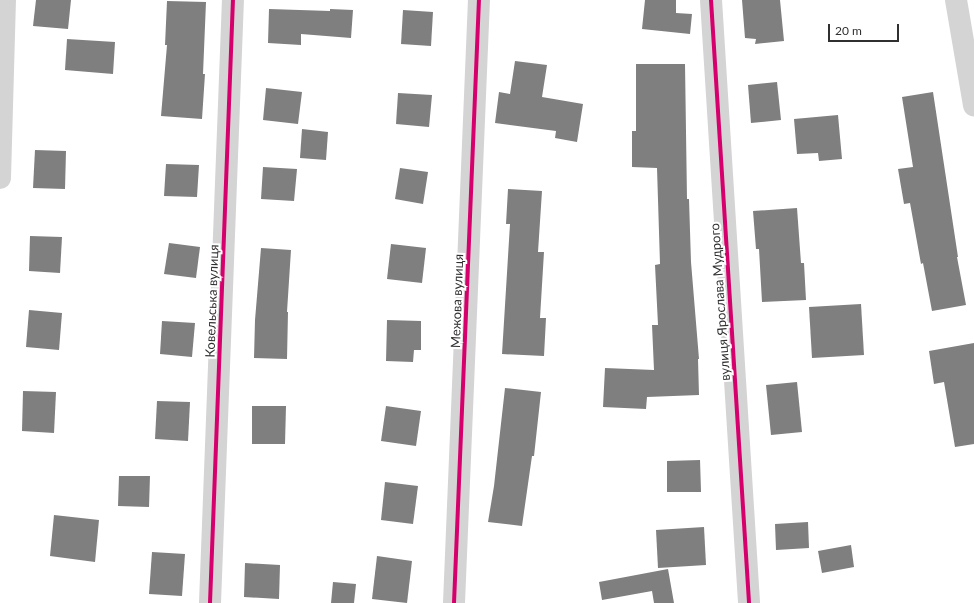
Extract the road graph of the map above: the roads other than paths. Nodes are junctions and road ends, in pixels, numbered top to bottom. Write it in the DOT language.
graph roads {
  1 [pos="5,0"];
  2 [pos="234,0"];
  3 [pos="479,0"];
  4 [pos="711,0"];
  5 [pos="956,0"];
  6 [pos="974,105"];
  7 [pos="0,178"];
  8 [pos="210,603"];
  9 [pos="454,603"];
  10 [pos="749,603"];
  1 -- 7 [label="street"];
  2 -- 8 [label="street, Ковельська вулиця"];
  3 -- 9 [label="street, Межова вулиця"];
  4 -- 10 [label="street, вулиця Ярослава Мудрого"];
  5 -- 6 [label="street"];
}
